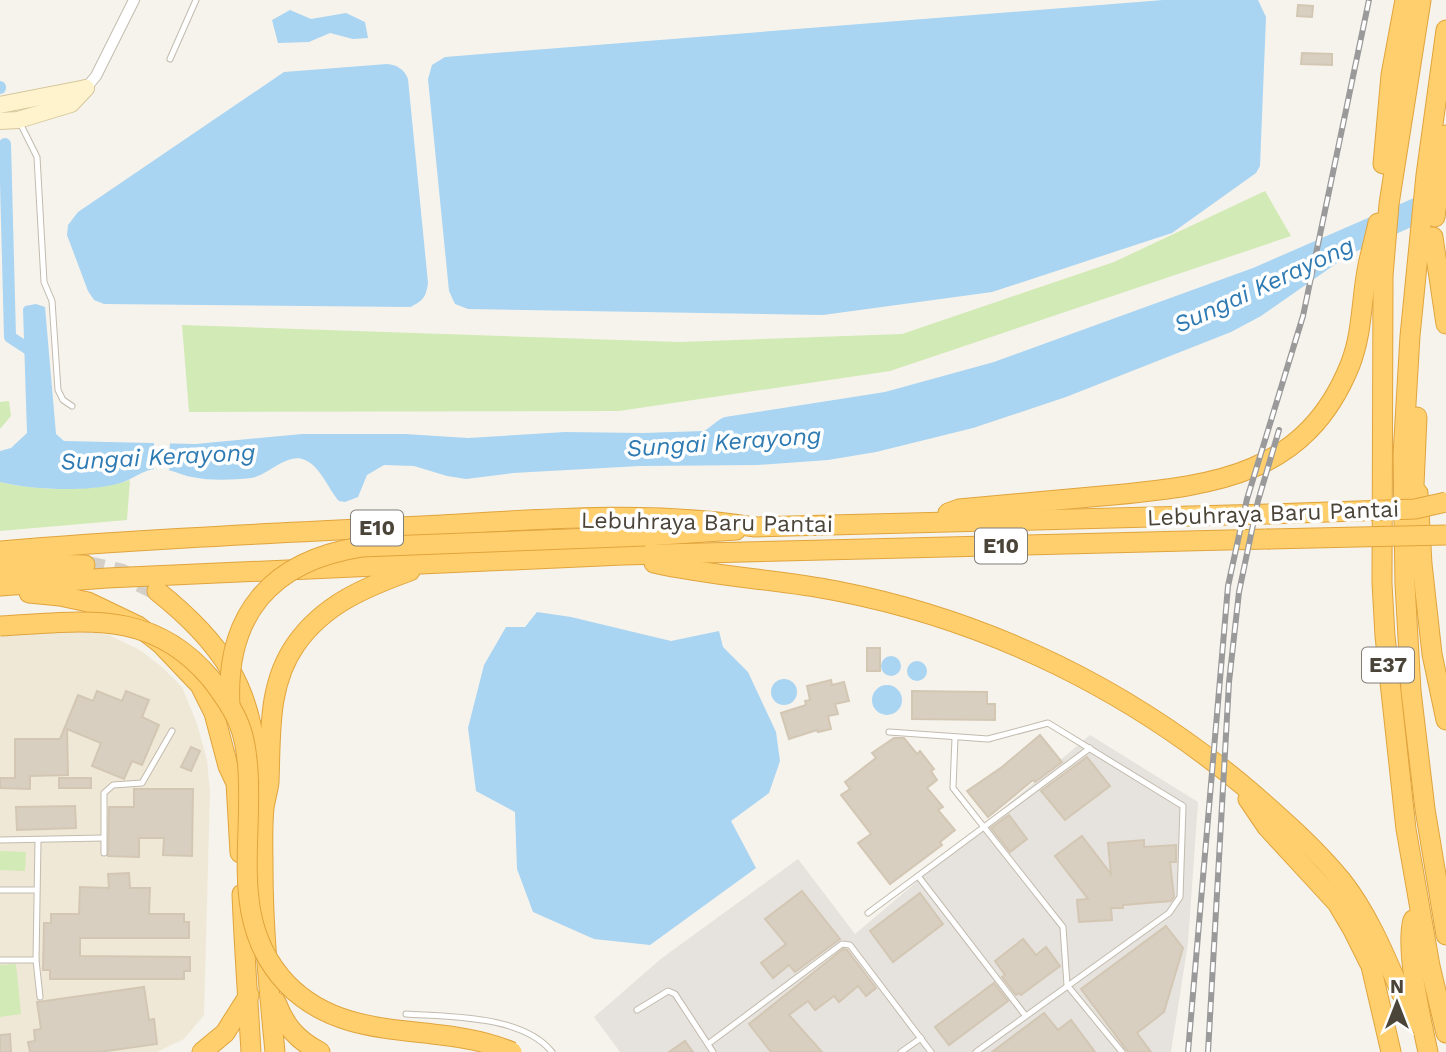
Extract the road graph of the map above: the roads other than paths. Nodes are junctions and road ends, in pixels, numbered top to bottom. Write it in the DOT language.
graph roads {
  1 [pos="134,0"];
  2 [pos="196,0"];
  3 [pos="1405,0"];
  4 [pos="1421,0"];
  5 [pos="1446,30"];
  6 [pos="170,58"];
  7 [pos="86,88"];
  8 [pos="0,105"];
  9 [pos="18,120"];
  10 [pos="0,121"];
  11 [pos="1446,135"];
  12 [pos="1383,215"];
  13 [pos="1429,240"];
  14 [pos="1375,273"];
  15 [pos="1446,324"];
  16 [pos="72,406"];
  17 [pos="1416,467"];
  18 [pos="1446,502"];
  19 [pos="1415,509"];
  20 [pos="1446,515"];
  21 [pos="920,523"];
  22 [pos="754,527"];
  23 [pos="1446,535"];
  24 [pos="0,551"];
  25 [pos="623,555"];
  26 [pos="85,565"];
  27 [pos="427,565"];
  28 [pos="0,568"];
  29 [pos="1405,584"];
  30 [pos="0,586"];
  31 [pos="157,591"];
  32 [pos="0,595"];
  33 [pos="0,626"];
  34 [pos="1446,720"];
  35 [pos="172,731"];
  36 [pos="888,732"];
  37 [pos="956,738"];
  38 [pos="1090,748"];
  39 [pos="1234,778"];
  40 [pos="236,783"];
  41 [pos="264,808"];
  42 [pos="983,827"];
  43 [pos="104,838"];
  44 [pos="0,839"];
  45 [pos="38,840"];
  46 [pos="104,853"];
  47 [pos="918,876"];
  48 [pos="0,890"];
  49 [pos="36,890"];
  50 [pos="1418,902"];
  51 [pos="868,913"];
  52 [pos="1446,935"];
  53 [pos="0,960"];
  54 [pos="36,960"];
  55 [pos="269,985"];
  56 [pos="1067,985"];
  57 [pos="249,994"];
  58 [pos="40,997"];
  59 [pos="637,1010"];
  60 [pos="406,1014"];
  61 [pos="1025,1015"];
  62 [pos="1423,1029"];
  63 [pos="1446,1033"];
  64 [pos="921,1038"];
  65 [pos="708,1044"];
  66 [pos="202,1052"];
  67 [pos="251,1052"];
  68 [pos="275,1052"];
  69 [pos="320,1052"];
  70 [pos="512,1052"];
  71 [pos="552,1052"];
  72 [pos="713,1052"];
  73 [pos="901,1052"];
  74 [pos="932,1052"];
  75 [pos="976,1052"];
  76 [pos="1122,1052"];
  77 [pos="1391,1052"];
  78 [pos="1428,1052"];
  1 -- 7 [label="street"];
  2 -- 6 [label="lane"];
  3 -- 12 [label="highway, E37"];
  4 -- 12 [label="highway, E37"];
  5 -- 13 [label="highway, E37"];
  7 -- 8 [label="main road"];
  7 -- 9 [label="main road"];
  9 -- 10 [label="main road"];
  9 -- 16 [label="lane"];
  11 -- 13 [label="highway"];
  12 -- 14 [label="highway, E37"];
  13 -- 15 [label="highway"];
  13 -- 17 [label="highway"];
  13 -- 29 [label="highway, E37"];
  14 -- 21 [label="highway"];
  14 -- 50 [label="highway, E37"];
  17 -- 29 [label="highway"];
  17 -- 34 [label="highway"];
  18 -- 19 [label="highway, bridge"];
  19 -- 20 [label="highway"];
  19 -- 21 [label="highway, Lebuhraya Baru Pantai / E10, bridge"];
  21 -- 22 [label="highway, Lebuhraya Baru Pantai / E10"];
  22 -- 24 [label="highway, Lebuhraya Baru Pantai / E10"];
  22 -- 40 [label="highway, bridge"];
  23 -- 25 [label="highway, E10, bridge"];
  25 -- 27 [label="highway, Lebuhraya Baru Pantai / E10"];
  25 -- 39 [label="highway"];
  26 -- 28 [label="highway"];
  27 -- 30 [label="highway, Lebuhraya Baru Pantai / E10"];
  27 -- 41 [label="highway"];
  29 -- 52 [label="highway, E37"];
  31 -- 41 [label="highway"];
  32 -- 40 [label="highway"];
  33 -- 70 [label="highway, bridge"];
  35 -- 43 [label="lane"];
  36 -- 37 [label="lane"];
  37 -- 38 [label="lane"];
  37 -- 42 [label="lane"];
  38 -- 42 [label="lane"];
  38 -- 56 [label="lane"];
  39 -- 62 [label="highway"];
  39 -- 77 [label="highway"];
  40 -- 57 [label="highway"];
  41 -- 55 [label="highway"];
  42 -- 47 [label="lane"];
  42 -- 56 [label="lane"];
  43 -- 45 [label="lane"];
  43 -- 46 [label="lane"];
  44 -- 45 [label="lane"];
  45 -- 49 [label="lane"];
  47 -- 51 [label="lane"];
  47 -- 61 [label="lane"];
  48 -- 49 [label="lane"];
  49 -- 54 [label="lane"];
  50 -- 62 [label="highway"];
  50 -- 63 [label="highway, E37"];
  53 -- 54 [label="lane"];
  54 -- 58 [label="lane"];
  55 -- 68 [label="highway"];
  55 -- 69 [label="highway"];
  56 -- 61 [label="lane"];
  56 -- 76 [label="lane"];
  57 -- 66 [label="highway"];
  57 -- 67 [label="highway"];
  59 -- 65 [label="lane"];
  60 -- 71 [label="lane"];
  61 -- 75 [label="lane"];
  62 -- 78 [label="highway"];
  64 -- 65 [label="lane"];
  64 -- 73 [label="lane"];
  64 -- 74 [label="lane"];
  65 -- 72 [label="lane"];
}
